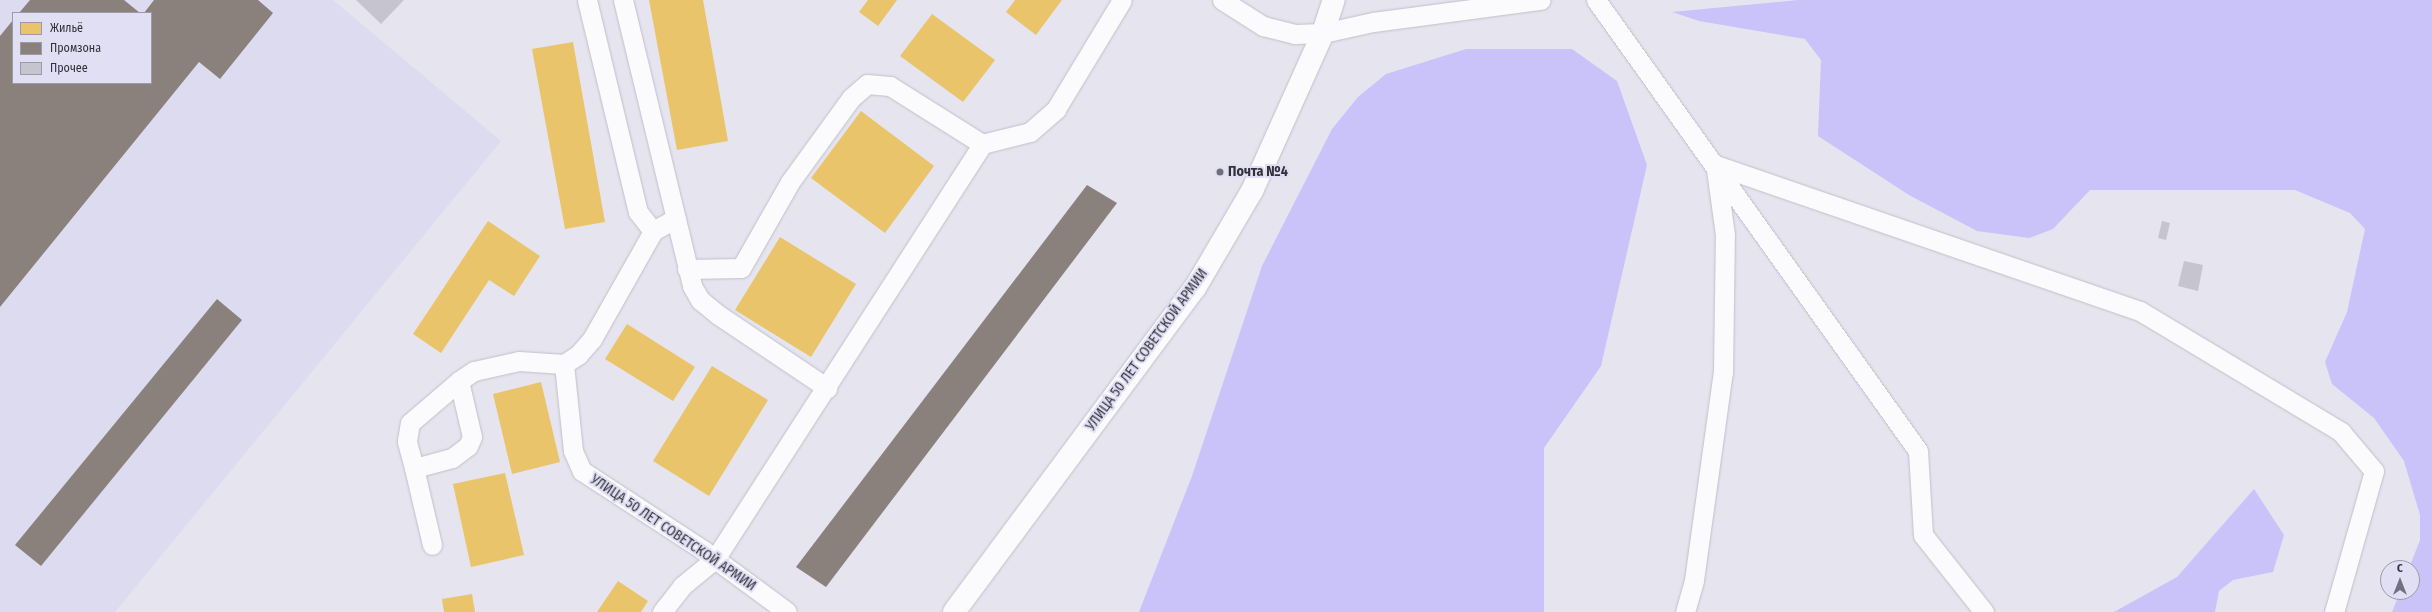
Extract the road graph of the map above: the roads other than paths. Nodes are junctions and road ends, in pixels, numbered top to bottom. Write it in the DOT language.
graph roads {
  1 [pos="587,0"];
  2 [pos="623,0"];
  3 [pos="1122,0"];
  4 [pos="1222,0"];
  5 [pos="1334,0"];
  6 [pos="1540,0"];
  7 [pos="1596,0"];
  8 [pos="1323,33"];
  9 [pos="982,144"];
  10 [pos="1716,165"];
  11 [pos="676,218"];
  12 [pos="653,230"];
  13 [pos="687,269"];
  14 [pos="564,364"];
  15 [pos="459,381"];
  16 [pos="828,388"];
  17 [pos="414,468"];
  18 [pos="432,545"];
  19 [pos="715,559"];
  20 [pos="662,612"];
  21 [pos="787,612"];
  22 [pos="954,612"];
  23 [pos="1685,612"];
  24 [pos="1984,612"];
  25 [pos="2334,612"];
  1 -- 12 [label="street"];
  2 -- 11 [label="street"];
  3 -- 9 [label="street"];
  4 -- 8 [label="street"];
  5 -- 8 [label="main road, УЛИЦА 50 ЛЕТ СОВЕТСКОЙ АРМИИ"];
  6 -- 8 [label="street"];
  7 -- 10 [label="street"];
  8 -- 22 [label="main road, УЛИЦА 50 ЛЕТ СОВЕТСКОЙ АРМИИ"];
  9 -- 13 [label="street"];
  9 -- 16 [label="street"];
  10 -- 23 [label="street"];
  10 -- 24 [label="street"];
  10 -- 25 [label="street"];
  11 -- 12 [label="street"];
  11 -- 13 [label="street"];
  12 -- 14 [label="street"];
  13 -- 16 [label="street"];
  14 -- 15 [label="street"];
  14 -- 19 [label="street, УЛИЦА 50 ЛЕТ СОВЕТСКОЙ АРМИИ"];
  15 -- 17 [label="street"];
  15 -- 17 [label="street"];
  16 -- 19 [label="street"];
  17 -- 18 [label="street"];
  19 -- 20 [label="street"];
  19 -- 21 [label="street, УЛИЦА 50 ЛЕТ СОВЕТСКОЙ АРМИИ"];
}
